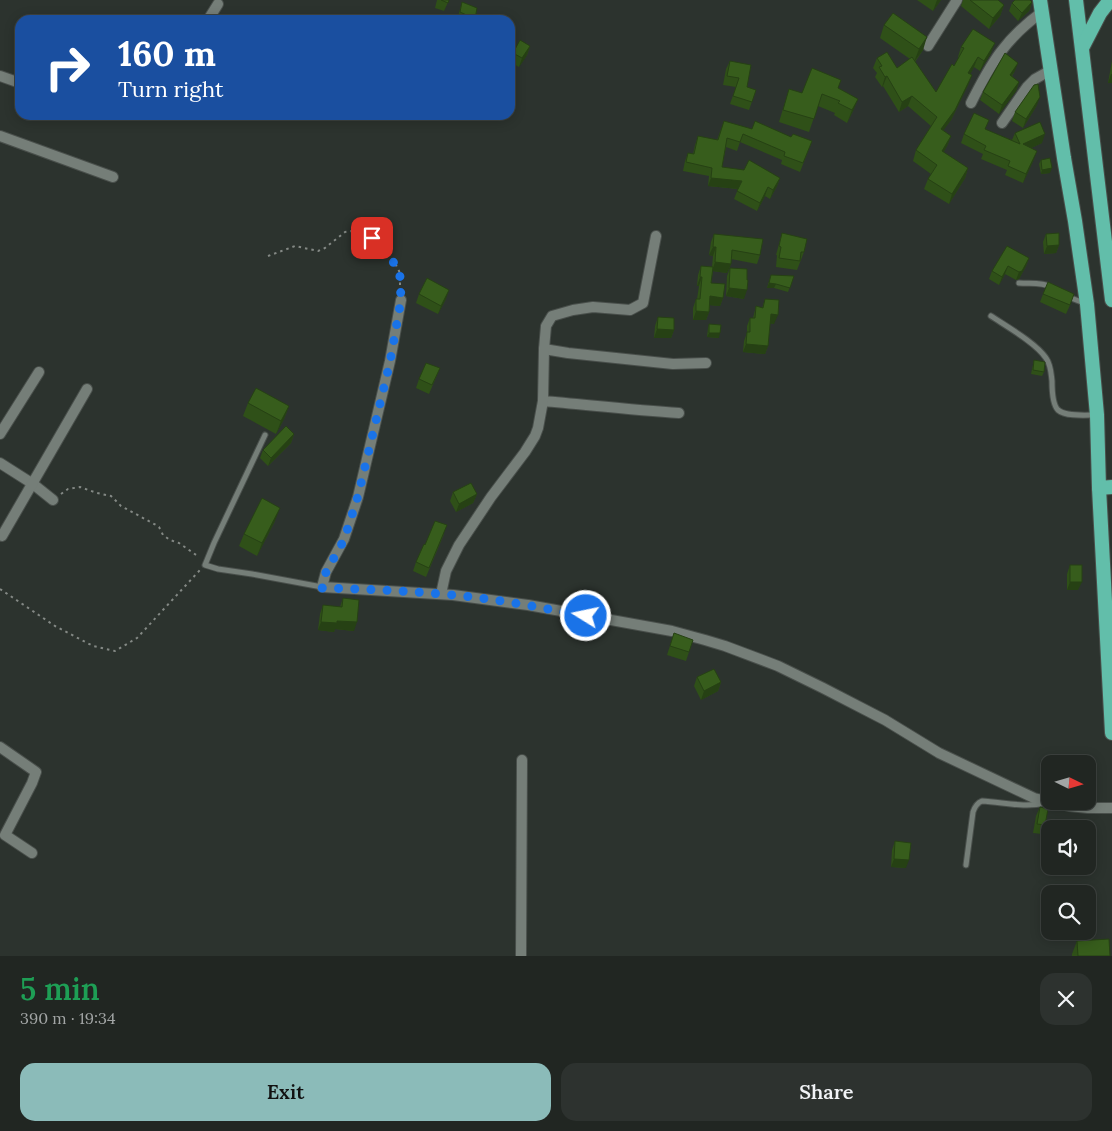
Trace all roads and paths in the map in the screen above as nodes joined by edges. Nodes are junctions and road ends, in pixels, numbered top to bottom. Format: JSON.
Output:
{"nodes":[{"id":1,"x":957,"y":0,"type":"edge"},
{"id":2,"x":1076,"y":0,"type":"edge"},
{"id":3,"x":1110,"y":0,"type":"edge"},
{"id":4,"x":218,"y":4,"type":"dead end"},
{"id":5,"x":1041,"y":6,"type":"edge"},
{"id":6,"x":211,"y":15,"type":"edge"},
{"id":7,"x":928,"y":46,"type":"edge"},
{"id":8,"x":1082,"y":48,"type":"junction"},
{"id":9,"x":1050,"y":70,"type":"junction"},
{"id":10,"x":0,"y":76,"type":"edge"},
{"id":11,"x":15,"y":81,"type":"edge"},
{"id":12,"x":971,"y":103,"type":"dead end"},
{"id":13,"x":1002,"y":122,"type":"dead end"},
{"id":14,"x":0,"y":136,"type":"edge"},
{"id":15,"x":113,"y":177,"type":"dead end"},
{"id":16,"x":656,"y":236,"type":"dead end"},
{"id":17,"x":268,"y":256,"type":"dead end"},
{"id":18,"x":1019,"y":284,"type":"dead end"},
{"id":19,"x":1055,"y":291,"type":"edge"},
{"id":20,"x":1063,"y":296,"type":"edge"},
{"id":21,"x":401,"y":300,"type":"joint"},
{"id":22,"x":1112,"y":300,"type":"edge"},
{"id":23,"x":1087,"y":304,"type":"junction"},
{"id":24,"x":991,"y":316,"type":"dead end"},
{"id":25,"x":544,"y":349,"type":"junction"},
{"id":26,"x":706,"y":363,"type":"dead end"},
{"id":27,"x":39,"y":372,"type":"dead end"},
{"id":28,"x":87,"y":389,"type":"dead end"},
{"id":29,"x":543,"y":400,"type":"junction"},
{"id":30,"x":679,"y":413,"type":"dead end"},
{"id":31,"x":1097,"y":415,"type":"junction"},
{"id":32,"x":0,"y":434,"type":"edge"},
{"id":33,"x":266,"y":435,"type":"dead end"},
{"id":34,"x":0,"y":463,"type":"edge"},
{"id":35,"x":33,"y":484,"type":"junction"},
{"id":36,"x":1105,"y":488,"type":"edge"},
{"id":37,"x":53,"y":500,"type":"joint"},
{"id":38,"x":2,"y":536,"type":"dead end"},
{"id":39,"x":205,"y":564,"type":"junction"},
{"id":40,"x":322,"y":588,"type":"junction"},
{"id":41,"x":0,"y":589,"type":"edge"},
{"id":42,"x":441,"y":594,"type":"junction"},
{"id":43,"x":1112,"y":733,"type":"edge"},
{"id":44,"x":0,"y":746,"type":"edge"},
{"id":45,"x":522,"y":760,"type":"dead end"},
{"id":46,"x":1041,"y":800,"type":"edge"},
{"id":47,"x":1041,"y":804,"type":"edge"},
{"id":48,"x":1096,"y":808,"type":"edge"},
{"id":49,"x":1112,"y":808,"type":"edge"},
{"id":50,"x":32,"y":853,"type":"dead end"},
{"id":51,"x":966,"y":865,"type":"dead end"},
{"id":52,"x":521,"y":956,"type":"edge"}],
"edges":[{"from":1,"to":7,"type":"street"},
{"from":2,"to":8,"type":"highway"},
{"from":3,"to":8,"type":"highway"},
{"from":4,"to":6,"type":"street"},
{"from":5,"to":9,"type":"highway"},
{"from":5,"to":12,"type":"street"},
{"from":8,"to":22,"type":"highway"},
{"from":9,"to":13,"type":"street"},
{"from":9,"to":23,"type":"highway"},
{"from":10,"to":11,"type":"street"},
{"from":14,"to":15,"type":"street"},
{"from":16,"to":25,"type":"street"},
{"from":17,"to":21,"type":"path"},
{"from":18,"to":19,"type":"lane"},
{"from":20,"to":23,"type":"lane"},
{"from":21,"to":40,"type":"street"},
{"from":23,"to":31,"type":"highway"},
{"from":24,"to":31,"type":"lane"},
{"from":25,"to":26,"type":"street"},
{"from":25,"to":29,"type":"street"},
{"from":27,"to":32,"type":"street"},
{"from":28,"to":35,"type":"street"},
{"from":29,"to":30,"type":"street"},
{"from":29,"to":42,"type":"street"},
{"from":31,"to":36,"type":"highway"},
{"from":33,"to":39,"type":"lane"},
{"from":34,"to":35,"type":"street"},
{"from":35,"to":37,"type":"street"},
{"from":35,"to":38,"type":"street"},
{"from":36,"to":43,"type":"highway"},
{"from":37,"to":39,"type":"path"},
{"from":39,"to":40,"type":"lane"},
{"from":39,"to":41,"type":"path"},
{"from":40,"to":42,"type":"street"},
{"from":42,"to":46,"type":"street"},
{"from":44,"to":50,"type":"street"},
{"from":45,"to":52,"type":"street"},
{"from":47,"to":51,"type":"lane"},
{"from":48,"to":49,"type":"street"}]}
